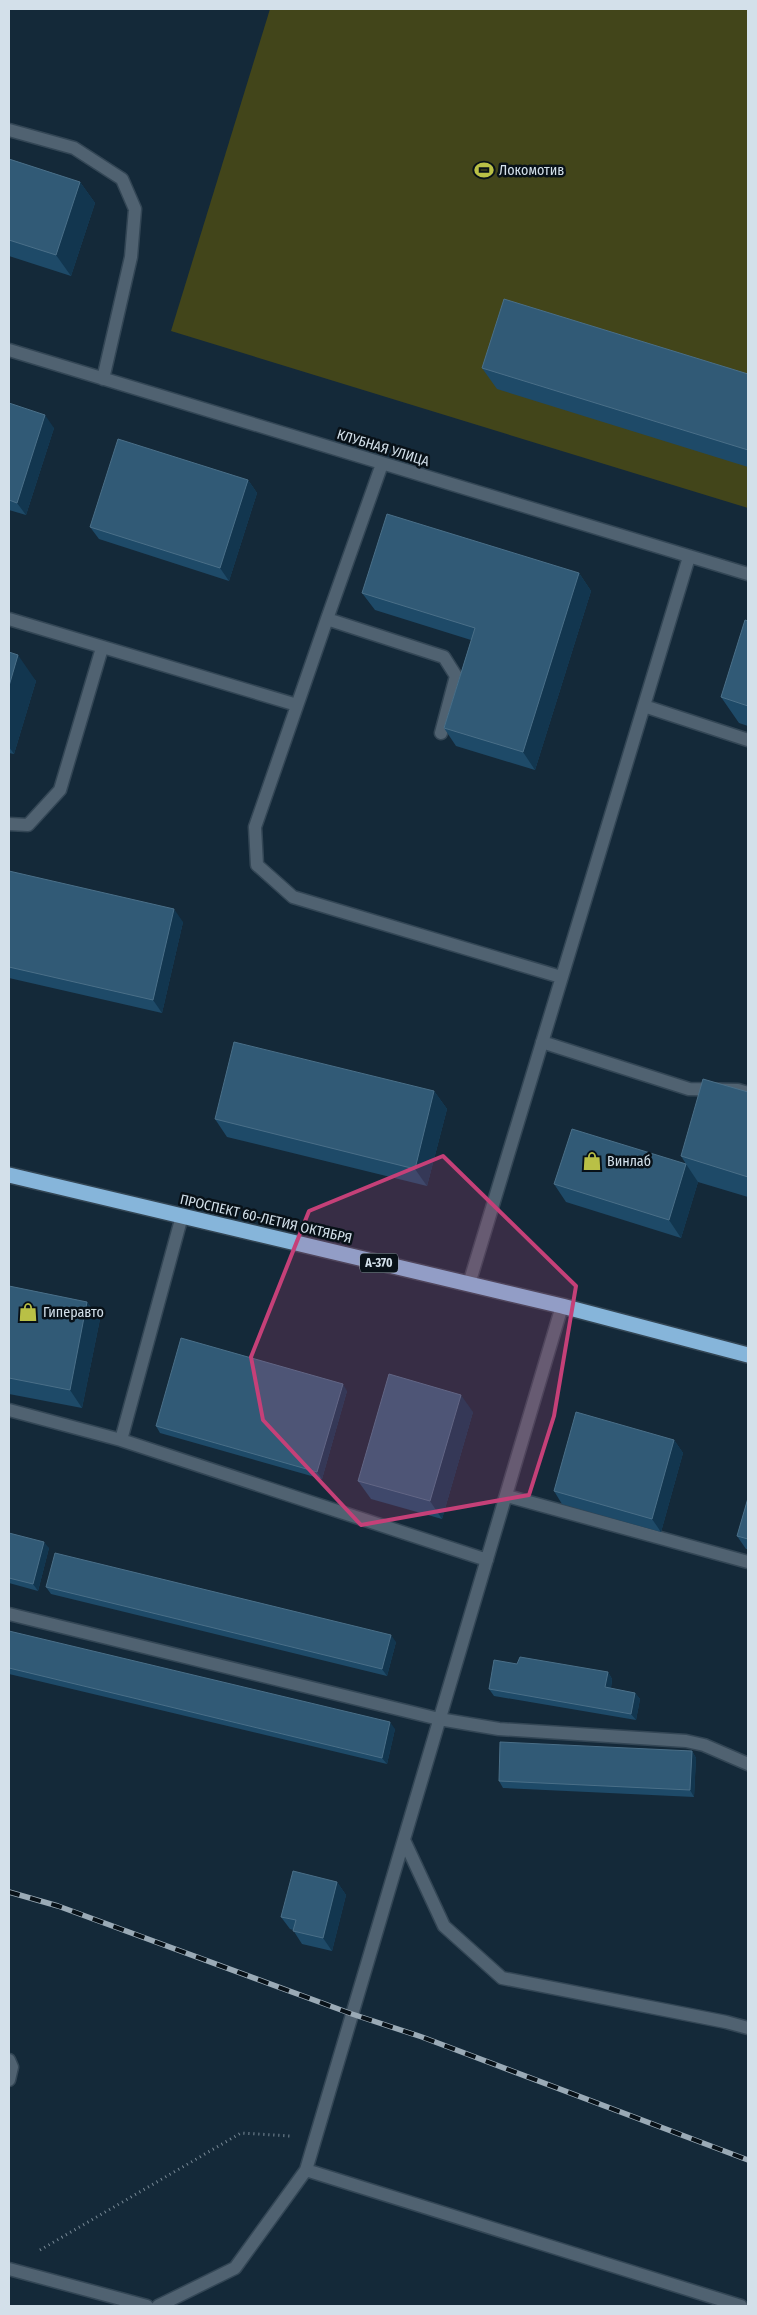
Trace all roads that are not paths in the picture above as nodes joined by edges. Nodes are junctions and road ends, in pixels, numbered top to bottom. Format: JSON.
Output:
{"nodes":[{"id":1,"x":9,"y":130,"type":"edge"},
{"id":2,"x":9,"y":350,"type":"edge"},
{"id":3,"x":103,"y":379,"type":"junction"},
{"id":4,"x":382,"y":464,"type":"junction"},
{"id":5,"x":689,"y":557,"type":"junction"},
{"id":6,"x":748,"y":574,"type":"edge"},
{"id":7,"x":9,"y":619,"type":"edge"},
{"id":8,"x":328,"y":619,"type":"junction"},
{"id":9,"x":102,"y":648,"type":"junction"},
{"id":10,"x":298,"y":705,"type":"junction"},
{"id":11,"x":644,"y":706,"type":"junction"},
{"id":12,"x":441,"y":733,"type":"dead end"},
{"id":13,"x":748,"y":740,"type":"edge"},
{"id":14,"x":9,"y":824,"type":"edge"},
{"id":15,"x":562,"y":977,"type":"junction"},
{"id":16,"x":542,"y":1042,"type":"junction"},
{"id":17,"x":748,"y":1093,"type":"edge"},
{"id":18,"x":9,"y":1175,"type":"edge"},
{"id":19,"x":182,"y":1216,"type":"junction"},
{"id":20,"x":469,"y":1284,"type":"junction"},
{"id":21,"x":562,"y":1306,"type":"junction"},
{"id":22,"x":748,"y":1355,"type":"edge"},
{"id":23,"x":9,"y":1410,"type":"edge"},
{"id":24,"x":121,"y":1440,"type":"junction"},
{"id":25,"x":507,"y":1496,"type":"junction"},
{"id":26,"x":487,"y":1560,"type":"junction"},
{"id":27,"x":748,"y":1562,"type":"edge"},
{"id":28,"x":9,"y":1614,"type":"edge"},
{"id":29,"x":440,"y":1719,"type":"junction"},
{"id":30,"x":748,"y":1764,"type":"edge"},
{"id":31,"x":404,"y":1840,"type":"junction"},
{"id":32,"x":748,"y":2028,"type":"edge"},
{"id":33,"x":9,"y":2060,"type":"edge"},
{"id":34,"x":9,"y":2080,"type":"edge"},
{"id":35,"x":306,"y":2170,"type":"junction"},
{"id":36,"x":9,"y":2269,"type":"edge"},
{"id":37,"x":147,"y":2306,"type":"edge"},
{"id":38,"x":158,"y":2306,"type":"edge"},
{"id":39,"x":742,"y":2306,"type":"edge"}],
"edges":[{"from":1,"to":3,"type":"street"},
{"from":2,"to":3,"type":"street","name":"КЛУБНАЯ УЛИЦА"},
{"from":3,"to":4,"type":"street","name":"КЛУБНАЯ УЛИЦА"},
{"from":4,"to":5,"type":"street","name":"КЛУБНАЯ УЛИЦА"},
{"from":4,"to":8,"type":"street"},
{"from":5,"to":6,"type":"street","name":"КЛУБНАЯ УЛИЦА"},
{"from":5,"to":11,"type":"street"},
{"from":7,"to":9,"type":"street"},
{"from":8,"to":10,"type":"street"},
{"from":8,"to":12,"type":"street"},
{"from":9,"to":10,"type":"street"},
{"from":9,"to":14,"type":"street"},
{"from":10,"to":15,"type":"street"},
{"from":11,"to":13,"type":"street"},
{"from":11,"to":15,"type":"street"},
{"from":15,"to":16,"type":"street"},
{"from":16,"to":17,"type":"street"},
{"from":16,"to":20,"type":"street"},
{"from":18,"to":19,"type":"highway","name":"ПРОСПЕКТ 60-ЛЕТИЯ ОКТЯБРЯ","number":"А-370"},
{"from":19,"to":20,"type":"highway","name":"ПРОСПЕКТ 60-ЛЕТИЯ ОКТЯБРЯ","number":"А-370"},
{"from":19,"to":24,"type":"street"},
{"from":20,"to":21,"type":"highway","name":"ПРОСПЕКТ 60-ЛЕТИЯ ОКТЯБРЯ","number":"А-370"},
{"from":21,"to":22,"type":"highway","name":"ПРОСПЕКТ 60-ЛЕТИЯ ОКТЯБРЯ","number":"А-370"},
{"from":21,"to":25,"type":"street"},
{"from":23,"to":24,"type":"street"},
{"from":24,"to":26,"type":"street"},
{"from":25,"to":26,"type":"street"},
{"from":25,"to":27,"type":"street"},
{"from":26,"to":29,"type":"street"},
{"from":28,"to":29,"type":"street"},
{"from":29,"to":30,"type":"street"},
{"from":29,"to":31,"type":"street"},
{"from":31,"to":32,"type":"street"},
{"from":31,"to":35,"type":"street"},
{"from":33,"to":34,"type":"street"},
{"from":35,"to":38,"type":"street"},
{"from":35,"to":39,"type":"street"},
{"from":36,"to":37,"type":"street"}]}
